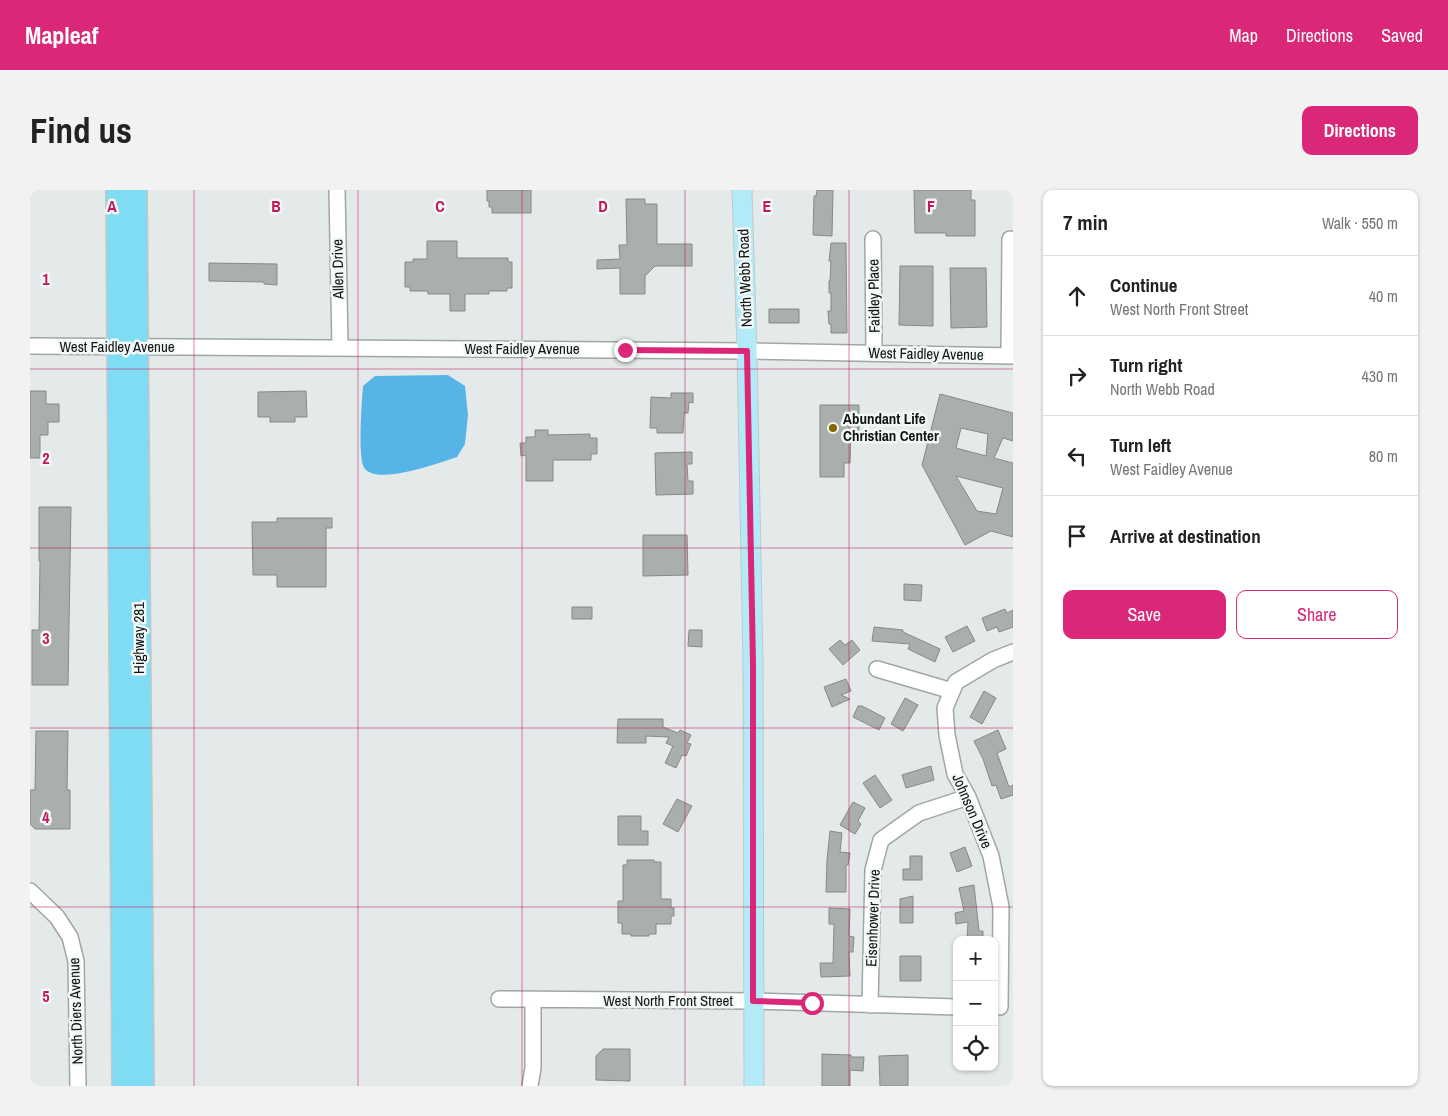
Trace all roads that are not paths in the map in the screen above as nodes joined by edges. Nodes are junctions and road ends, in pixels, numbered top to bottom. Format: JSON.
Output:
{"nodes":[{"id":1,"x":116,"y":190,"type":"edge"},
{"id":2,"x":136,"y":190,"type":"edge"},
{"id":3,"x":337,"y":190,"type":"edge"},
{"id":4,"x":742,"y":190,"type":"edge"},
{"id":5,"x":873,"y":239,"type":"dead end"},
{"id":6,"x":1010,"y":239,"type":"dead end"},
{"id":7,"x":30,"y":346,"type":"edge"},
{"id":8,"x":127,"y":346,"type":"junction"},
{"id":9,"x":340,"y":348,"type":"junction"},
{"id":10,"x":747,"y":351,"type":"junction"},
{"id":11,"x":874,"y":353,"type":"junction"},
{"id":12,"x":1011,"y":356,"type":"edge"},
{"id":13,"x":1013,"y":652,"type":"edge"},
{"id":14,"x":877,"y":669,"type":"dead end"},
{"id":15,"x":952,"y":692,"type":"junction"},
{"id":16,"x":968,"y":797,"type":"junction"},
{"id":17,"x":30,"y":891,"type":"edge"},
{"id":18,"x":500,"y":999,"type":"dead end"},
{"id":19,"x":533,"y":1000,"type":"junction"},
{"id":20,"x":753,"y":1001,"type":"junction"},
{"id":21,"x":870,"y":1005,"type":"junction"},
{"id":22,"x":953,"y":1007,"type":"edge"},
{"id":23,"x":1002,"y":1007,"type":"edge"},
{"id":24,"x":78,"y":1086,"type":"edge"},
{"id":25,"x":123,"y":1086,"type":"edge"},
{"id":26,"x":143,"y":1086,"type":"edge"},
{"id":27,"x":530,"y":1086,"type":"edge"},
{"id":28,"x":754,"y":1086,"type":"edge"}],
"edges":[{"from":1,"to":8,"type":"highway","name":"Highway 281"},
{"from":2,"to":8,"type":"highway","name":"Highway 281"},
{"from":3,"to":9,"type":"street","name":"Allen Drive"},
{"from":4,"to":10,"type":"main road","name":"North Webb Road"},
{"from":5,"to":11,"type":"street","name":"Faidley Place"},
{"from":6,"to":12,"type":"street"},
{"from":7,"to":8,"type":"street","name":"West Faidley Avenue"},
{"from":8,"to":9,"type":"street","name":"West Faidley Avenue"},
{"from":8,"to":25,"type":"highway","name":"Highway 281"},
{"from":8,"to":26,"type":"highway","name":"Highway 281"},
{"from":9,"to":10,"type":"street","name":"West Faidley Avenue"},
{"from":10,"to":11,"type":"street","name":"West Faidley Avenue"},
{"from":10,"to":20,"type":"main road","name":"North Webb Road"},
{"from":11,"to":12,"type":"street","name":"West Faidley Avenue"},
{"from":13,"to":15,"type":"street","name":"Johnson Drive"},
{"from":14,"to":15,"type":"street"},
{"from":15,"to":16,"type":"street","name":"Johnson Drive"},
{"from":16,"to":21,"type":"street","name":"Eisenhower Drive"},
{"from":16,"to":23,"type":"street","name":"Johnson Drive"},
{"from":17,"to":24,"type":"street","name":"North Diers Avenue"},
{"from":18,"to":19,"type":"street","name":"West North Front Street"},
{"from":19,"to":20,"type":"street","name":"West North Front Street"},
{"from":19,"to":27,"type":"street"},
{"from":20,"to":21,"type":"street","name":"West North Front Street"},
{"from":20,"to":28,"type":"main road","name":"North Webb Road"},
{"from":21,"to":22,"type":"street","name":"West North Front Street"}]}
